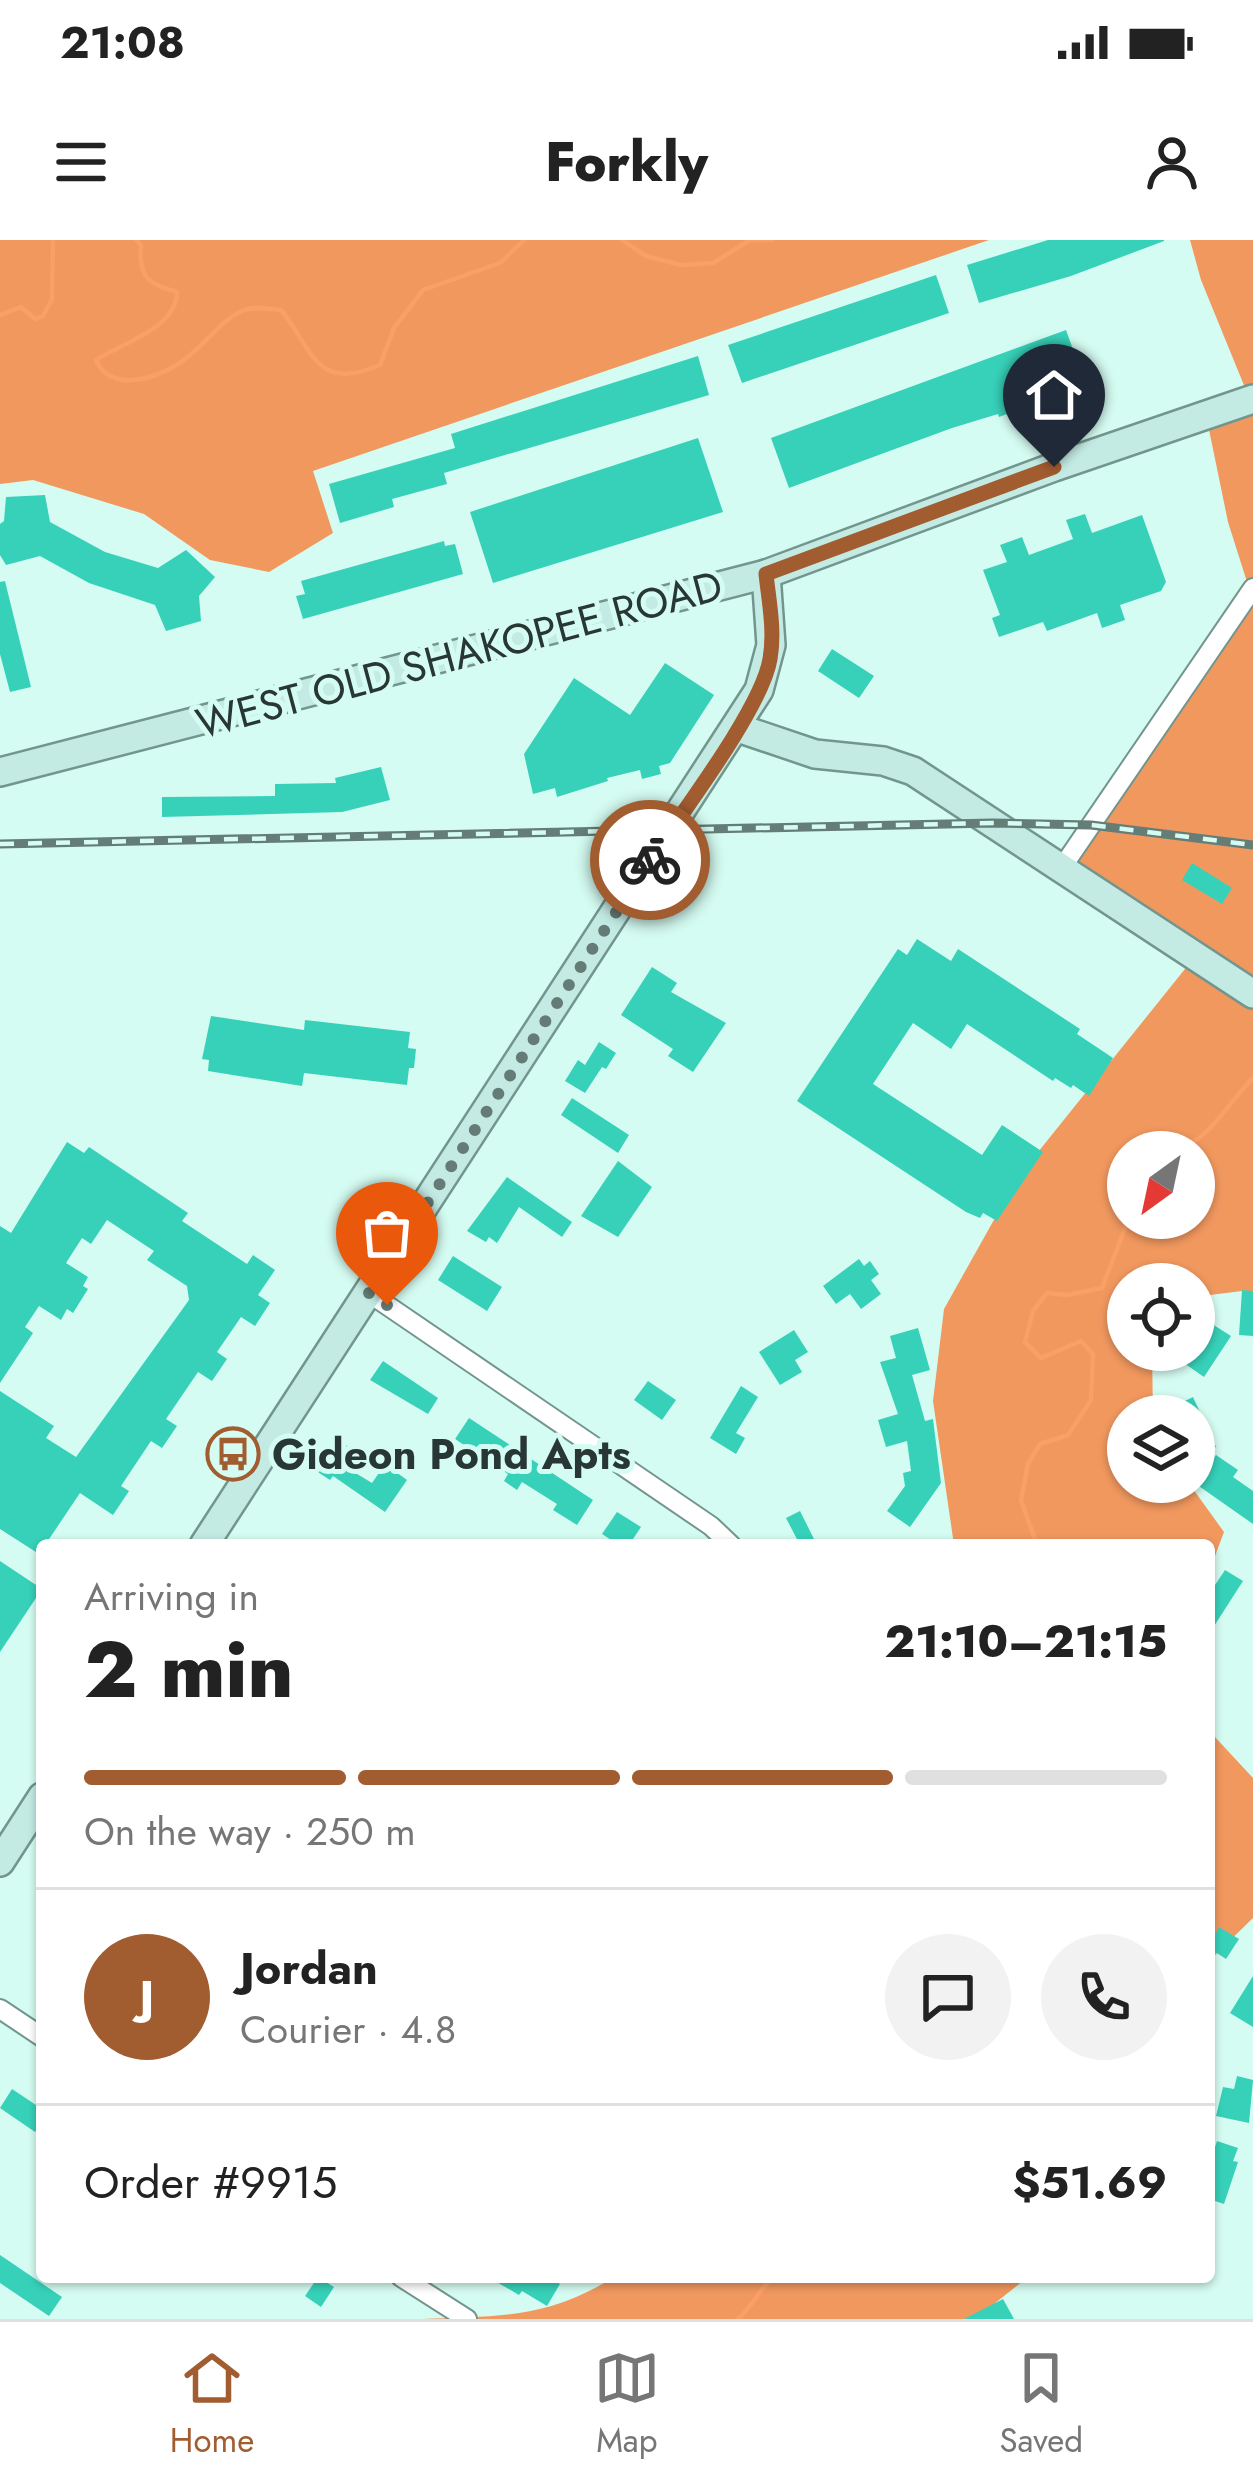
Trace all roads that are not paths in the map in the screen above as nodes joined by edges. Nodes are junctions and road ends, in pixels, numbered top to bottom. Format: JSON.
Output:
{"nodes":[{"id":1,"x":1253,"y":399,"type":"edge"},
{"id":2,"x":766,"y":574,"type":"junction"},
{"id":3,"x":1253,"y":588,"type":"edge"},
{"id":4,"x":738,"y":728,"type":"junction"},
{"id":5,"x":0,"y":772,"type":"edge"},
{"id":6,"x":1061,"y":869,"type":"junction"},
{"id":7,"x":1253,"y":994,"type":"edge"},
{"id":8,"x":369,"y":1293,"type":"junction"},
{"id":9,"x":208,"y":1539,"type":"edge"},
{"id":10,"x":725,"y":1539,"type":"edge"},
{"id":11,"x":36,"y":1806,"type":"edge"},
{"id":12,"x":0,"y":1862,"type":"edge"},
{"id":13,"x":0,"y":2009,"type":"edge"},
{"id":14,"x":36,"y":2033,"type":"edge"},
{"id":15,"x":410,"y":2283,"type":"edge"},
{"id":16,"x":467,"y":2319,"type":"edge"}],
"edges":[{"from":1,"to":2,"type":"main road","name":"WEST OLD SHAKOPEE ROAD"},
{"from":2,"to":4,"type":"main road"},
{"from":2,"to":5,"type":"main road","name":"WEST OLD SHAKOPEE ROAD"},
{"from":3,"to":6,"type":"street"},
{"from":4,"to":6,"type":"main road"},
{"from":4,"to":8,"type":"main road"},
{"from":6,"to":7,"type":"main road"},
{"from":8,"to":9,"type":"main road"},
{"from":8,"to":10,"type":"street"},
{"from":11,"to":12,"type":"main road"},
{"from":13,"to":14,"type":"street"},
{"from":15,"to":16,"type":"street"}]}
